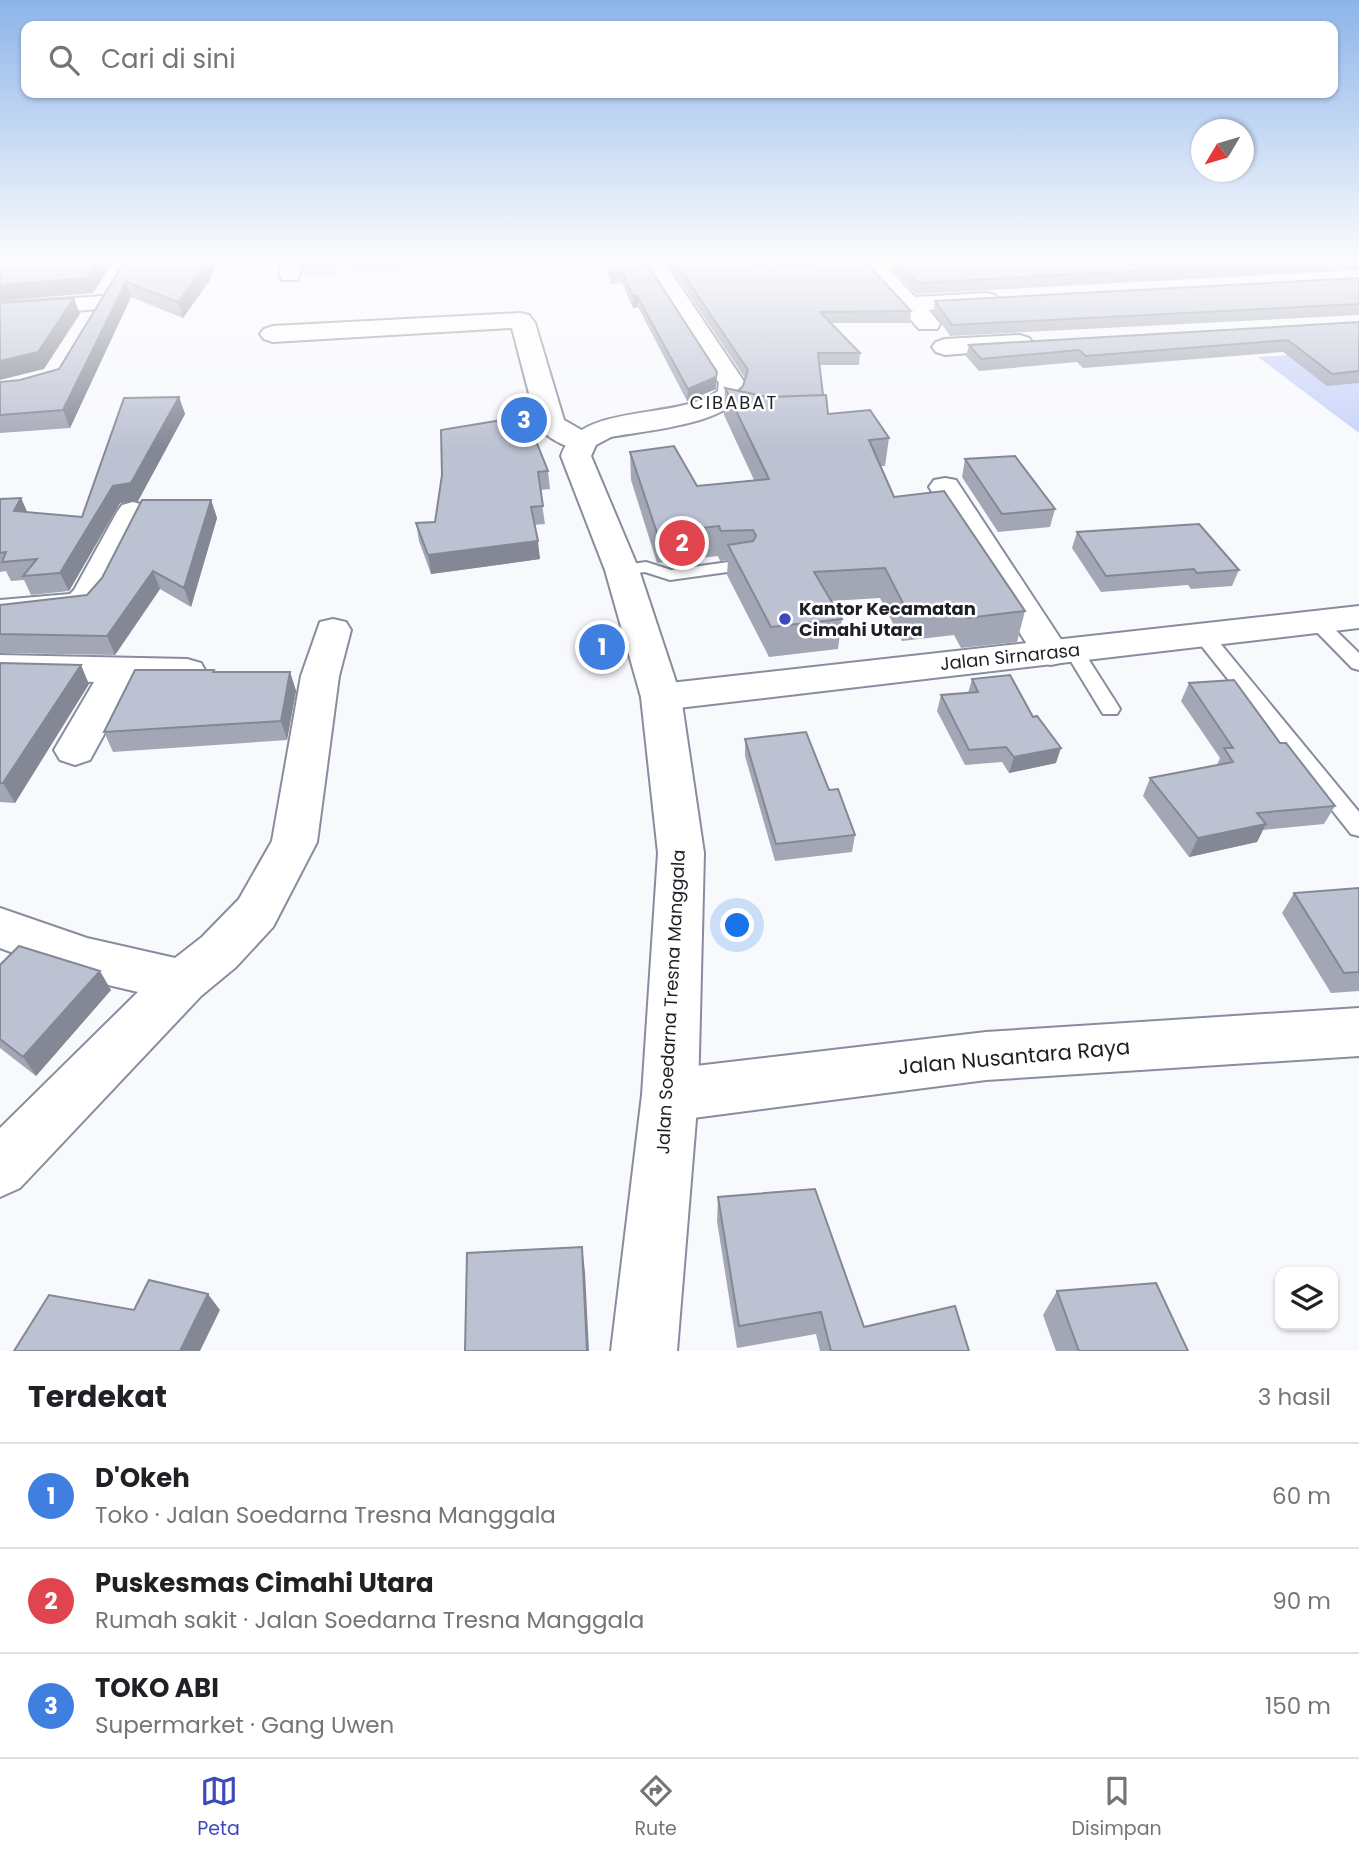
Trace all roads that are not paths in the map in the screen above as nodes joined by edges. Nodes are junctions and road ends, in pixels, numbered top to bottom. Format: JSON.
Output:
{"nodes":[{"id":1,"x":484,"y":322,"type":"edge"},
{"id":2,"x":522,"y":322,"type":"edge"},
{"id":3,"x":692,"y":322,"type":"edge"},
{"id":4,"x":926,"y":322,"type":"edge"},
{"id":5,"x":273,"y":334,"type":"dead end"},
{"id":6,"x":1042,"y":341,"type":"edge"},
{"id":7,"x":945,"y":347,"type":"junction"},
{"id":8,"x":963,"y":369,"type":"dead end"},
{"id":9,"x":582,"y":442,"type":"junction"},
{"id":10,"x":945,"y":487,"type":"dead end"},
{"id":11,"x":133,"y":512,"type":"edge"},
{"id":12,"x":743,"y":565,"type":"edge"},
{"id":13,"x":622,"y":570,"type":"junction"},
{"id":14,"x":0,"y":611,"type":"edge"},
{"id":15,"x":1359,"y":617,"type":"edge"},
{"id":16,"x":1315,"y":620,"type":"junction"},
{"id":17,"x":333,"y":630,"type":"dead end"},
{"id":18,"x":1203,"y":635,"type":"junction"},
{"id":19,"x":1062,"y":652,"type":"junction"},
{"id":20,"x":1359,"y":664,"type":"edge"},
{"id":21,"x":0,"y":667,"type":"edge"},
{"id":22,"x":120,"y":670,"type":"junction"},
{"id":23,"x":227,"y":673,"type":"edge"},
{"id":24,"x":661,"y":697,"type":"junction"},
{"id":25,"x":1110,"y":709,"type":"dead end"},
{"id":26,"x":75,"y":750,"type":"dead end"},
{"id":27,"x":1359,"y":828,"type":"edge"},
{"id":28,"x":0,"y":929,"type":"edge"},
{"id":29,"x":183,"y":981,"type":"junction"},
{"id":30,"x":1359,"y":1032,"type":"edge"},
{"id":31,"x":670,"y":1095,"type":"junction"},
{"id":32,"x":0,"y":1168,"type":"edge"},
{"id":33,"x":644,"y":1351,"type":"edge"}],
"edges":[{"from":1,"to":5,"type":"street"},
{"from":2,"to":9,"type":"street"},
{"from":3,"to":9,"type":"street"},
{"from":4,"to":7,"type":"street"},
{"from":6,"to":7,"type":"street"},
{"from":7,"to":8,"type":"street"},
{"from":9,"to":13,"type":"street","name":"Jalan Soedarna Tresna Manggala"},
{"from":10,"to":19,"type":"street"},
{"from":11,"to":14,"type":"street"},
{"from":12,"to":13,"type":"lane"},
{"from":13,"to":24,"type":"street","name":"Jalan Soedarna Tresna Manggala"},
{"from":15,"to":16,"type":"street","name":"Jalan Sirnarasa"},
{"from":16,"to":18,"type":"street","name":"Jalan Sirnarasa"},
{"from":16,"to":20,"type":"lane"},
{"from":17,"to":29,"type":"street"},
{"from":18,"to":19,"type":"street","name":"Jalan Sirnarasa"},
{"from":18,"to":27,"type":"lane"},
{"from":19,"to":24,"type":"street","name":"Jalan Sirnarasa"},
{"from":19,"to":25,"type":"lane"},
{"from":21,"to":22,"type":"street"},
{"from":22,"to":23,"type":"street"},
{"from":22,"to":26,"type":"street"},
{"from":24,"to":31,"type":"street","name":"Jalan Soedarna Tresna Manggala"},
{"from":28,"to":29,"type":"street"},
{"from":29,"to":32,"type":"street"},
{"from":30,"to":31,"type":"street","name":"Jalan Nusantara Raya"},
{"from":31,"to":33,"type":"street","name":"Jalan Soedarna Tresna Manggala"}]}
